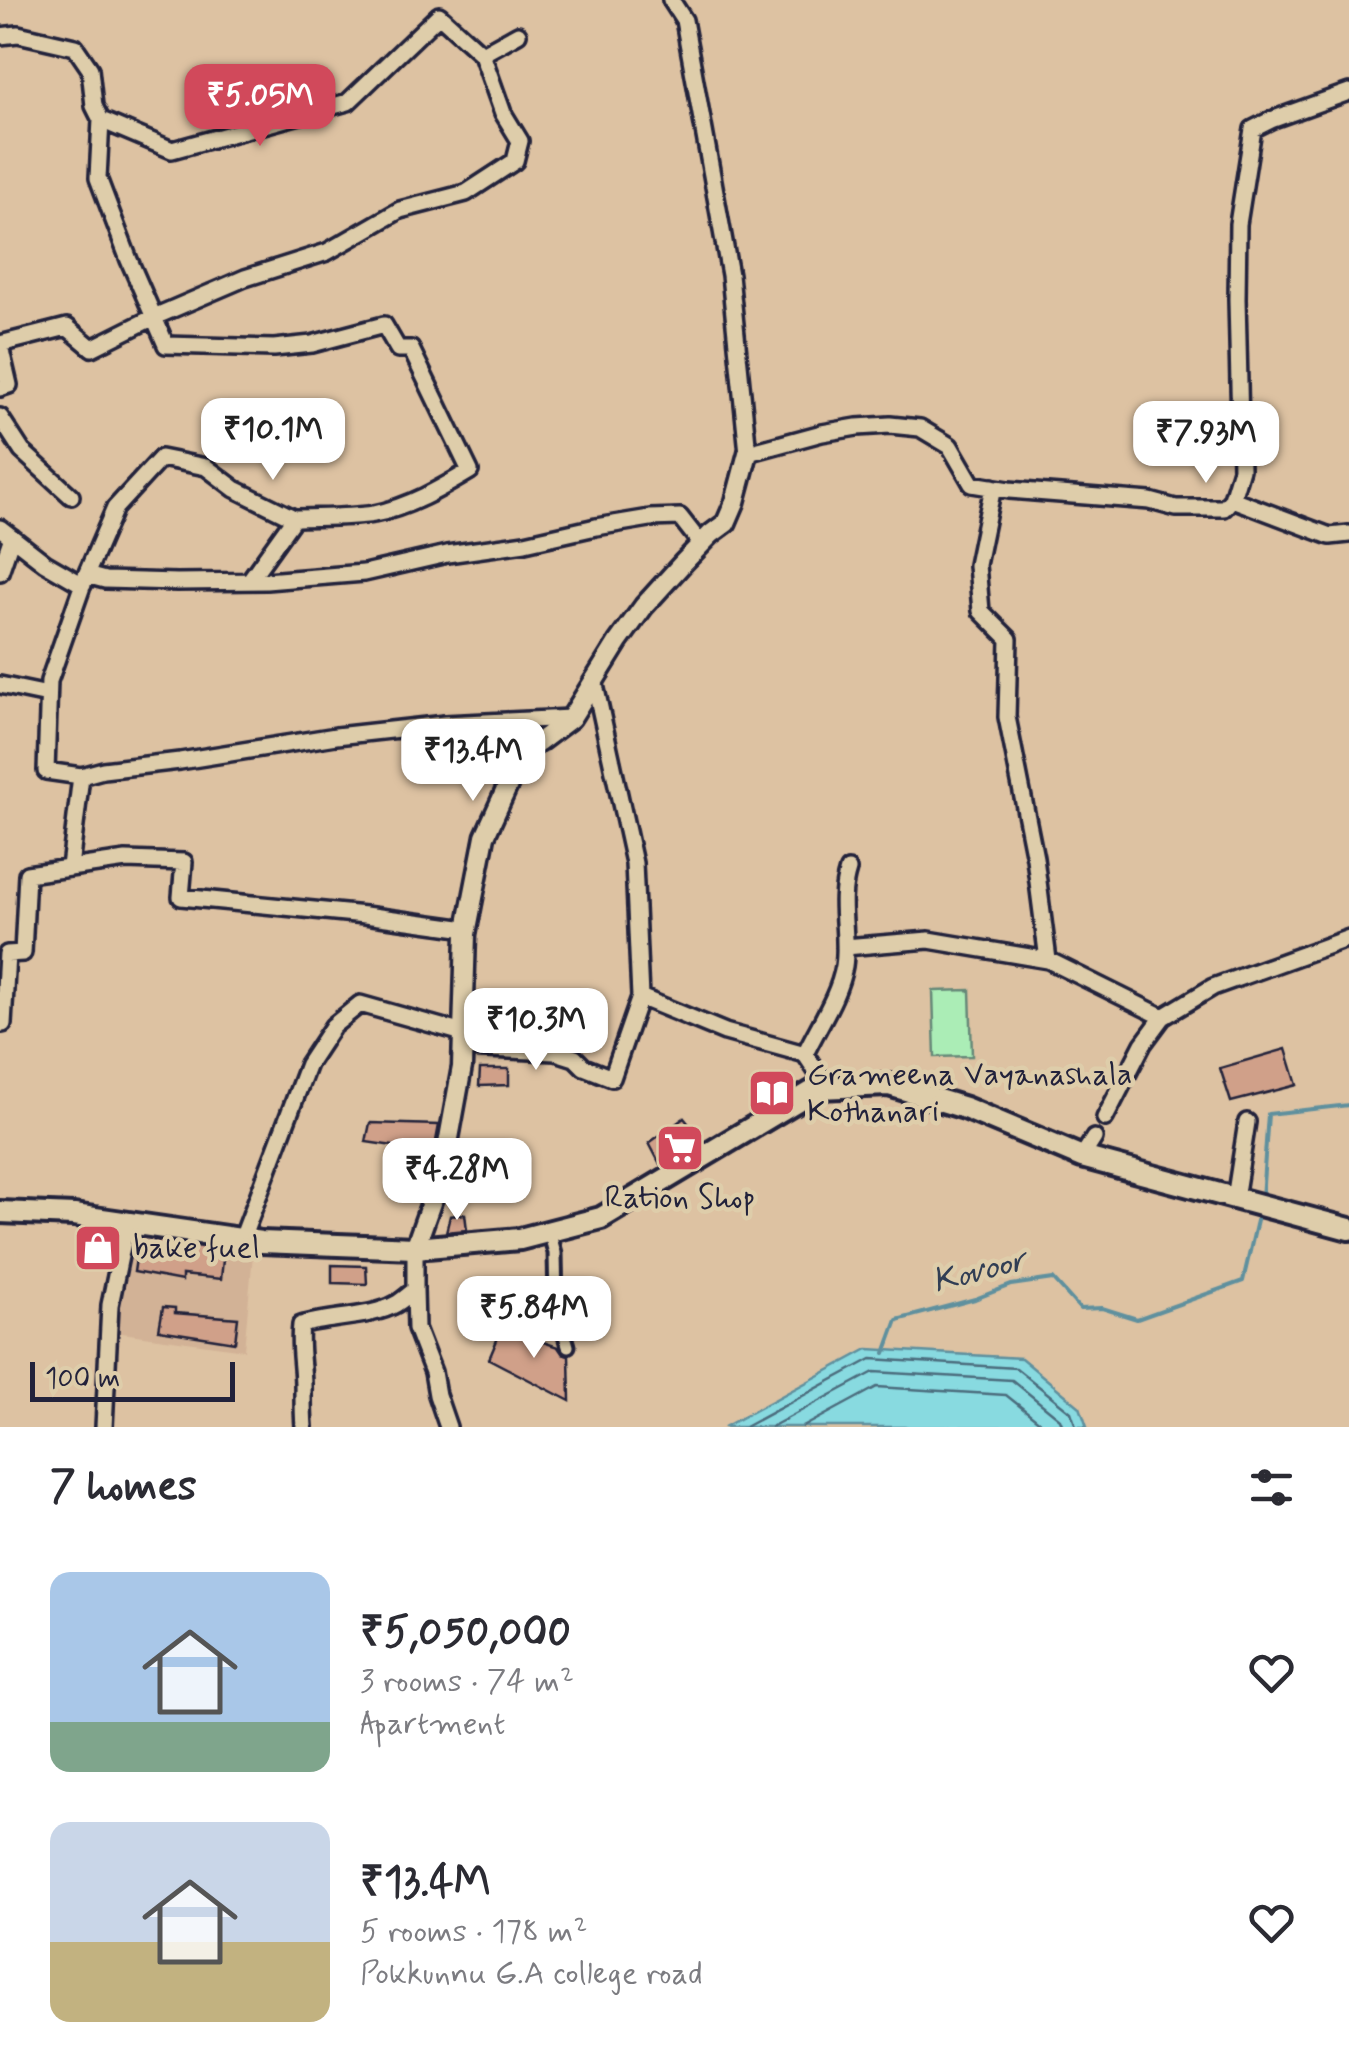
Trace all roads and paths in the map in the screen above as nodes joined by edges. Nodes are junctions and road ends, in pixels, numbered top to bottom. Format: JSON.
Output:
{"nodes":[{"id":1,"x":671,"y":0,"type":"edge"},
{"id":2,"x":437,"y":8,"type":"edge"},
{"id":3,"x":518,"y":34,"type":"dead end"},
{"id":4,"x":0,"y":36,"type":"edge"},
{"id":5,"x":482,"y":54,"type":"junction"},
{"id":6,"x":1349,"y":92,"type":"edge"},
{"id":7,"x":101,"y":120,"type":"junction"},
{"id":8,"x":154,"y":316,"type":"junction"},
{"id":9,"x":0,"y":345,"type":"edge"},
{"id":10,"x":0,"y":388,"type":"edge"},
{"id":11,"x":0,"y":418,"type":"edge"},
{"id":12,"x":748,"y":454,"type":"junction"},
{"id":13,"x":993,"y":488,"type":"junction"},
{"id":14,"x":71,"y":496,"type":"dead end"},
{"id":15,"x":1232,"y":500,"type":"junction"},
{"id":16,"x":294,"y":518,"type":"junction"},
{"id":17,"x":6,"y":532,"type":"edge"},
{"id":18,"x":1349,"y":534,"type":"edge"},
{"id":19,"x":701,"y":544,"type":"junction"},
{"id":20,"x":0,"y":572,"type":"edge"},
{"id":21,"x":84,"y":580,"type":"junction"},
{"id":22,"x":249,"y":582,"type":"junction"},
{"id":23,"x":594,"y":680,"type":"junction"},
{"id":24,"x":0,"y":685,"type":"edge"},
{"id":25,"x":48,"y":695,"type":"junction"},
{"id":26,"x":570,"y":718,"type":"junction"},
{"id":27,"x":81,"y":776,"type":"junction"},
{"id":28,"x":70,"y":866,"type":"junction"},
{"id":29,"x":848,"y":870,"type":"dead end"},
{"id":30,"x":467,"y":928,"type":"junction"},
{"id":31,"x":1349,"y":938,"type":"edge"},
{"id":32,"x":845,"y":947,"type":"junction"},
{"id":33,"x":1048,"y":960,"type":"junction"},
{"id":34,"x":640,"y":997,"type":"junction"},
{"id":35,"x":1162,"y":1017,"type":"junction"},
{"id":36,"x":0,"y":1024,"type":"edge"},
{"id":37,"x":462,"y":1041,"type":"junction"},
{"id":38,"x":805,"y":1054,"type":"junction"},
{"id":39,"x":827,"y":1088,"type":"junction"},
{"id":40,"x":1106,"y":1118,"type":"dead end"},
{"id":41,"x":1247,"y":1122,"type":"dead end"},
{"id":42,"x":1094,"y":1138,"type":"dead end"},
{"id":43,"x":1082,"y":1157,"type":"junction"},
{"id":44,"x":1238,"y":1200,"type":"junction"},
{"id":45,"x":0,"y":1212,"type":"edge"},
{"id":46,"x":127,"y":1222,"type":"junction"},
{"id":47,"x":1349,"y":1229,"type":"edge"},
{"id":48,"x":549,"y":1231,"type":"junction"},
{"id":49,"x":242,"y":1239,"type":"junction"},
{"id":50,"x":415,"y":1248,"type":"junction"},
{"id":51,"x":416,"y":1290,"type":"junction"},
{"id":52,"x":568,"y":1346,"type":"dead end"},
{"id":53,"x":104,"y":1427,"type":"edge"},
{"id":54,"x":304,"y":1427,"type":"edge"},
{"id":55,"x":448,"y":1427,"type":"edge"}],
"edges":[{"from":1,"to":12,"type":"street"},
{"from":2,"to":5,"type":"street"},
{"from":2,"to":7,"type":"street"},
{"from":3,"to":5,"type":"street"},
{"from":4,"to":7,"type":"street"},
{"from":5,"to":8,"type":"street"},
{"from":6,"to":15,"type":"street"},
{"from":7,"to":8,"type":"street"},
{"from":8,"to":9,"type":"street"},
{"from":8,"to":16,"type":"street"},
{"from":9,"to":10,"type":"street"},
{"from":11,"to":14,"type":"street"},
{"from":12,"to":13,"type":"street"},
{"from":12,"to":19,"type":"street"},
{"from":13,"to":15,"type":"street"},
{"from":13,"to":33,"type":"street"},
{"from":15,"to":18,"type":"street"},
{"from":16,"to":21,"type":"street"},
{"from":16,"to":22,"type":"street"},
{"from":17,"to":20,"type":"street"},
{"from":17,"to":21,"type":"street"},
{"from":19,"to":22,"type":"street"},
{"from":19,"to":23,"type":"street"},
{"from":21,"to":22,"type":"street"},
{"from":21,"to":25,"type":"street"},
{"from":23,"to":26,"type":"street"},
{"from":23,"to":34,"type":"street"},
{"from":24,"to":25,"type":"street"},
{"from":25,"to":27,"type":"street"},
{"from":26,"to":27,"type":"street"},
{"from":26,"to":30,"type":"street"},
{"from":27,"to":28,"type":"street"},
{"from":28,"to":30,"type":"street"},
{"from":28,"to":36,"type":"street"},
{"from":29,"to":32,"type":"street"},
{"from":30,"to":37,"type":"street"},
{"from":31,"to":35,"type":"street"},
{"from":32,"to":33,"type":"street"},
{"from":32,"to":38,"type":"street"},
{"from":33,"to":35,"type":"street"},
{"from":34,"to":37,"type":"street"},
{"from":34,"to":38,"type":"street"},
{"from":35,"to":40,"type":"street"},
{"from":37,"to":49,"type":"street"},
{"from":37,"to":50,"type":"street"},
{"from":38,"to":39,"type":"street"},
{"from":39,"to":43,"type":"main road"},
{"from":39,"to":48,"type":"main road"},
{"from":41,"to":44,"type":"street"},
{"from":42,"to":43,"type":"street"},
{"from":43,"to":44,"type":"main road"},
{"from":44,"to":47,"type":"main road"},
{"from":45,"to":46,"type":"main road"},
{"from":46,"to":49,"type":"main road"},
{"from":46,"to":53,"type":"street"},
{"from":48,"to":50,"type":"main road"},
{"from":48,"to":52,"type":"street"},
{"from":49,"to":50,"type":"main road"},
{"from":50,"to":51,"type":"street"},
{"from":51,"to":54,"type":"street"},
{"from":51,"to":55,"type":"street"}]}
